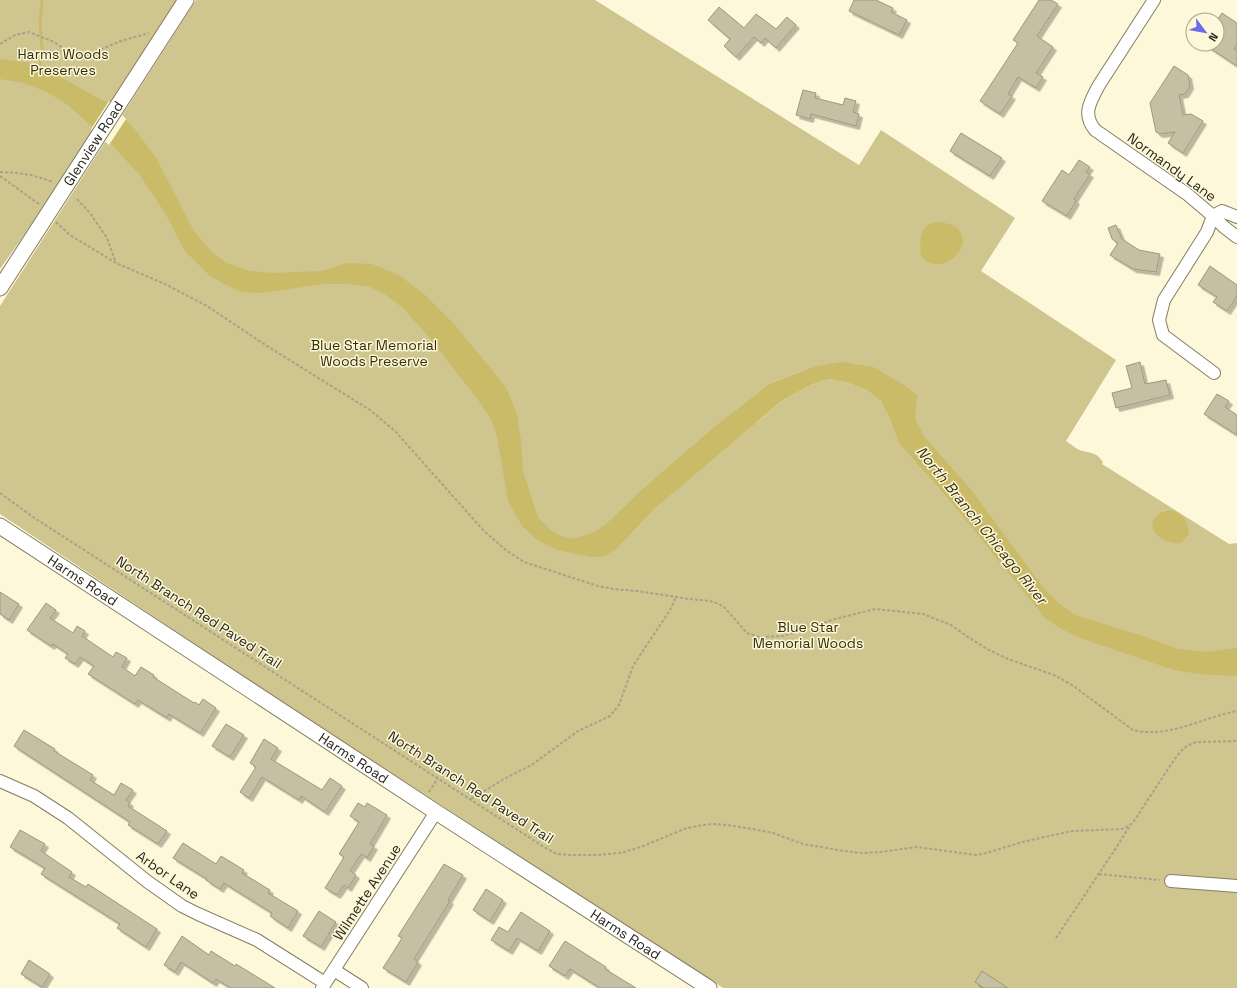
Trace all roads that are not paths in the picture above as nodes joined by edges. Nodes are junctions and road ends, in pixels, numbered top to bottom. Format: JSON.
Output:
{"nodes":[{"id":1,"x":186,"y":0,"type":"edge"},
{"id":2,"x":1154,"y":0,"type":"edge"},
{"id":3,"x":1213,"y":216,"type":"junction"},
{"id":4,"x":1237,"y":217,"type":"edge"},
{"id":5,"x":1237,"y":237,"type":"edge"},
{"id":6,"x":0,"y":288,"type":"edge"},
{"id":7,"x":1214,"y":373,"type":"dead end"},
{"id":8,"x":0,"y":526,"type":"edge"},
{"id":9,"x":0,"y":781,"type":"edge"},
{"id":10,"x":436,"y":812,"type":"junction"},
{"id":11,"x":1171,"y":881,"type":"road end"},
{"id":12,"x":1237,"y":886,"type":"edge"},
{"id":13,"x":334,"y":970,"type":"junction"},
{"id":14,"x":323,"y":986,"type":"edge"},
{"id":15,"x":362,"y":988,"type":"edge"},
{"id":16,"x":709,"y":988,"type":"edge"}],
"edges":[{"from":1,"to":6,"type":"main road","name":"Glenview Road"},
{"from":2,"to":3,"type":"street","name":"Normandy Lane"},
{"from":3,"to":4,"type":"street"},
{"from":3,"to":5,"type":"street"},
{"from":3,"to":7,"type":"street","name":"Normandy Lane"},
{"from":8,"to":10,"type":"main road","name":"Harms Road"},
{"from":9,"to":14,"type":"street","name":"Arbor Lane"},
{"from":10,"to":13,"type":"street","name":"Wilmette Avenue"},
{"from":10,"to":16,"type":"main road","name":"Harms Road"},
{"from":11,"to":12,"type":"street"},
{"from":13,"to":14,"type":"street","name":"Wilmette Avenue"},
{"from":13,"to":15,"type":"street"}]}
